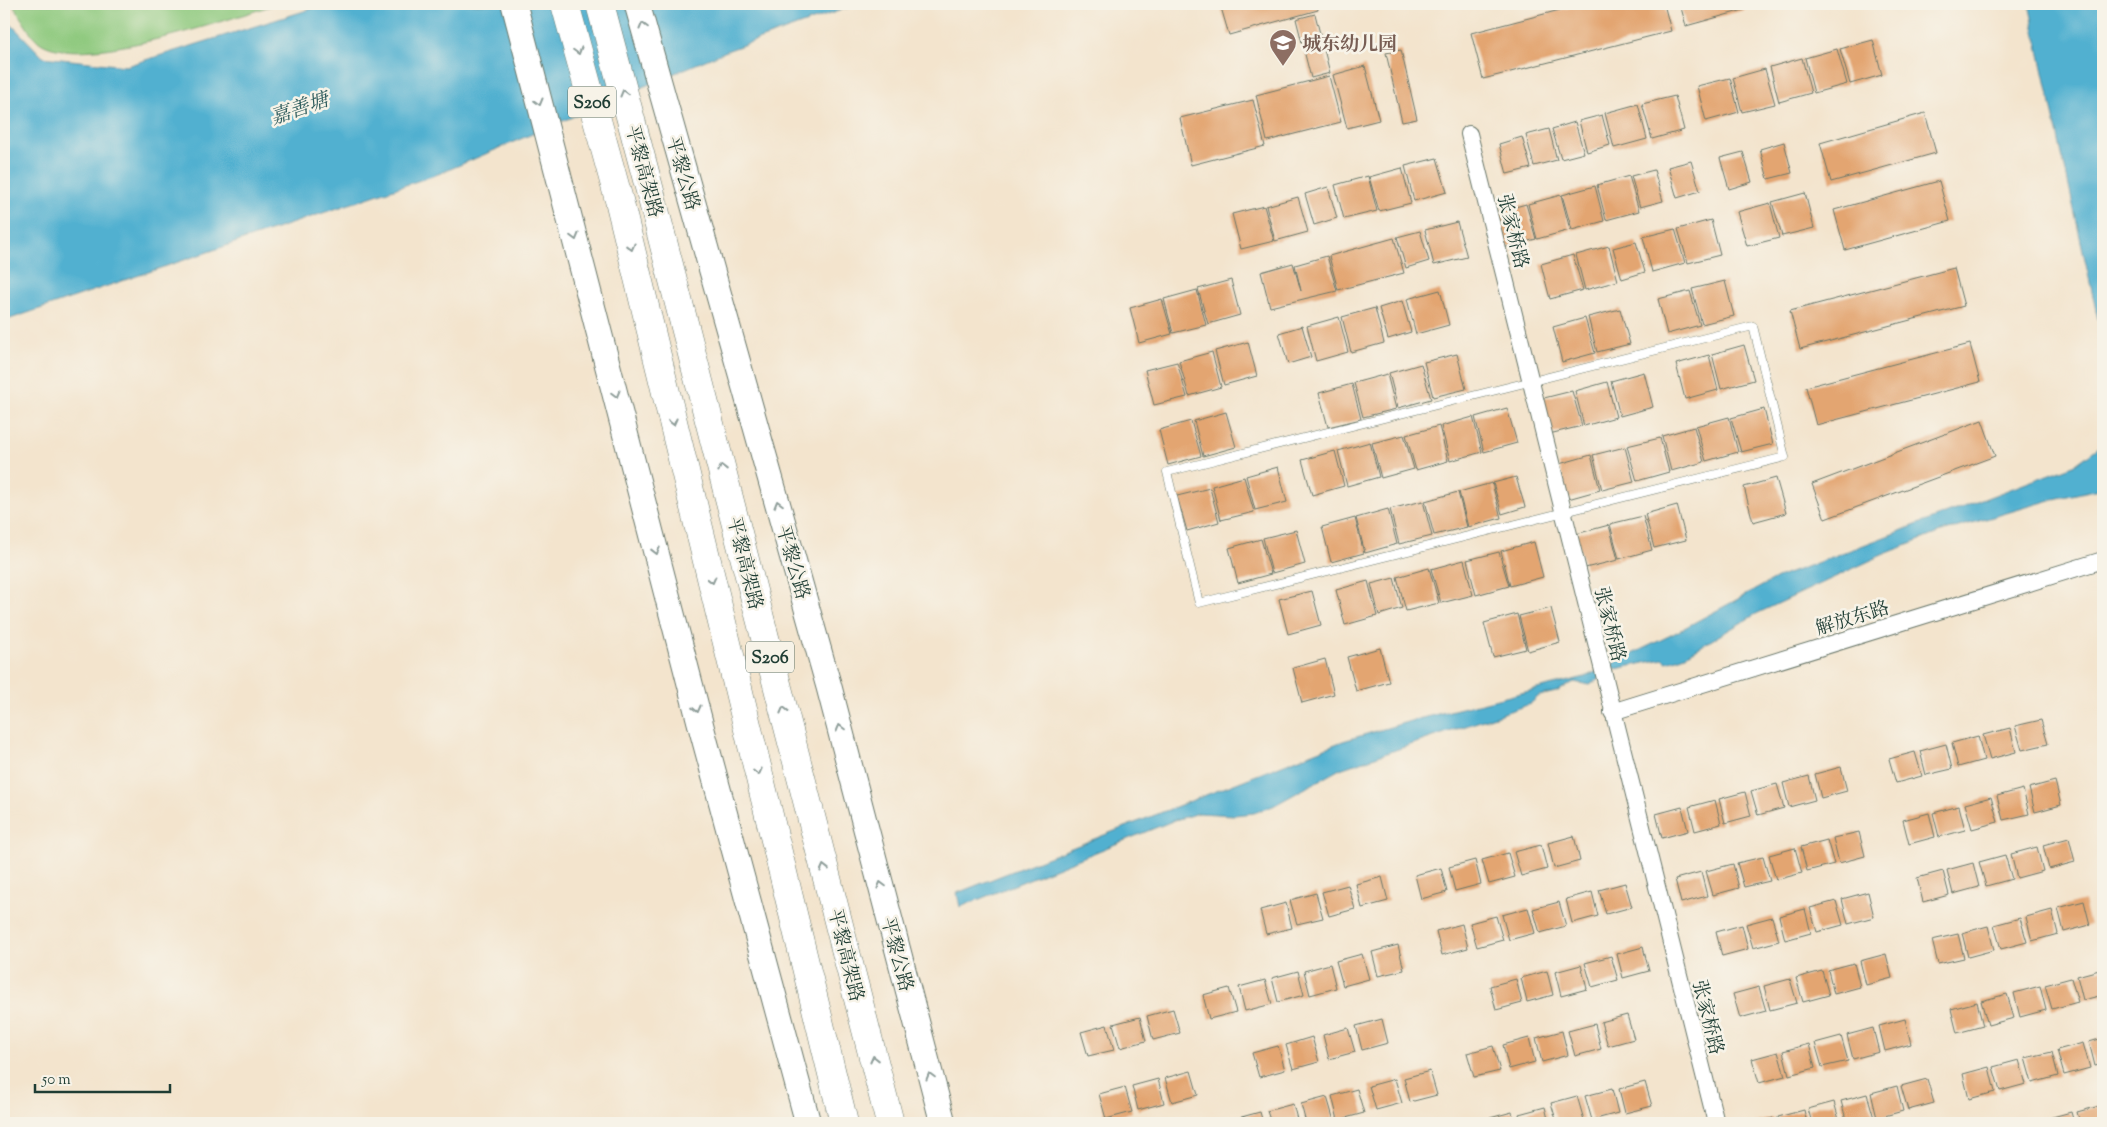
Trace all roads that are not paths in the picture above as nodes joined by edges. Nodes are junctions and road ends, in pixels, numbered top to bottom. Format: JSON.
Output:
{"nodes":[{"id":1,"x":514,"y":4,"type":"edge"},
{"id":2,"x":565,"y":4,"type":"edge"},
{"id":3,"x":600,"y":4,"type":"edge"},
{"id":4,"x":637,"y":4,"type":"edge"},
{"id":5,"x":1469,"y":134,"type":"dead end"},
{"id":6,"x":1531,"y":381,"type":"junction"},
{"id":7,"x":1563,"y":512,"type":"junction"},
{"id":8,"x":2103,"y":560,"type":"edge"},
{"id":9,"x":1612,"y":712,"type":"junction"},
{"id":10,"x":808,"y":1123,"type":"edge"},
{"id":11,"x":844,"y":1123,"type":"edge"},
{"id":12,"x":890,"y":1123,"type":"edge"},
{"id":13,"x":942,"y":1123,"type":"edge"},
{"id":14,"x":1716,"y":1123,"type":"edge"}],
"edges":[{"from":1,"to":10,"type":"main road","one_way":true},
{"from":2,"to":11,"type":"highway","name":"平黎高架路","number":"S206","one_way":true},
{"from":12,"to":3,"type":"highway","name":"平黎高架路","number":"S206","one_way":true},
{"from":13,"to":4,"type":"main road","name":"平黎公路","one_way":true},
{"from":5,"to":6,"type":"street","name":"张家桥路"},
{"from":6,"to":7,"type":"street","name":"张家桥路"},
{"from":6,"to":7,"type":"lane"},
{"from":6,"to":7,"type":"lane"},
{"from":7,"to":9,"type":"street","name":"张家桥路"},
{"from":8,"to":9,"type":"street","name":"解放东路"},
{"from":9,"to":14,"type":"street","name":"张家桥路"}]}
